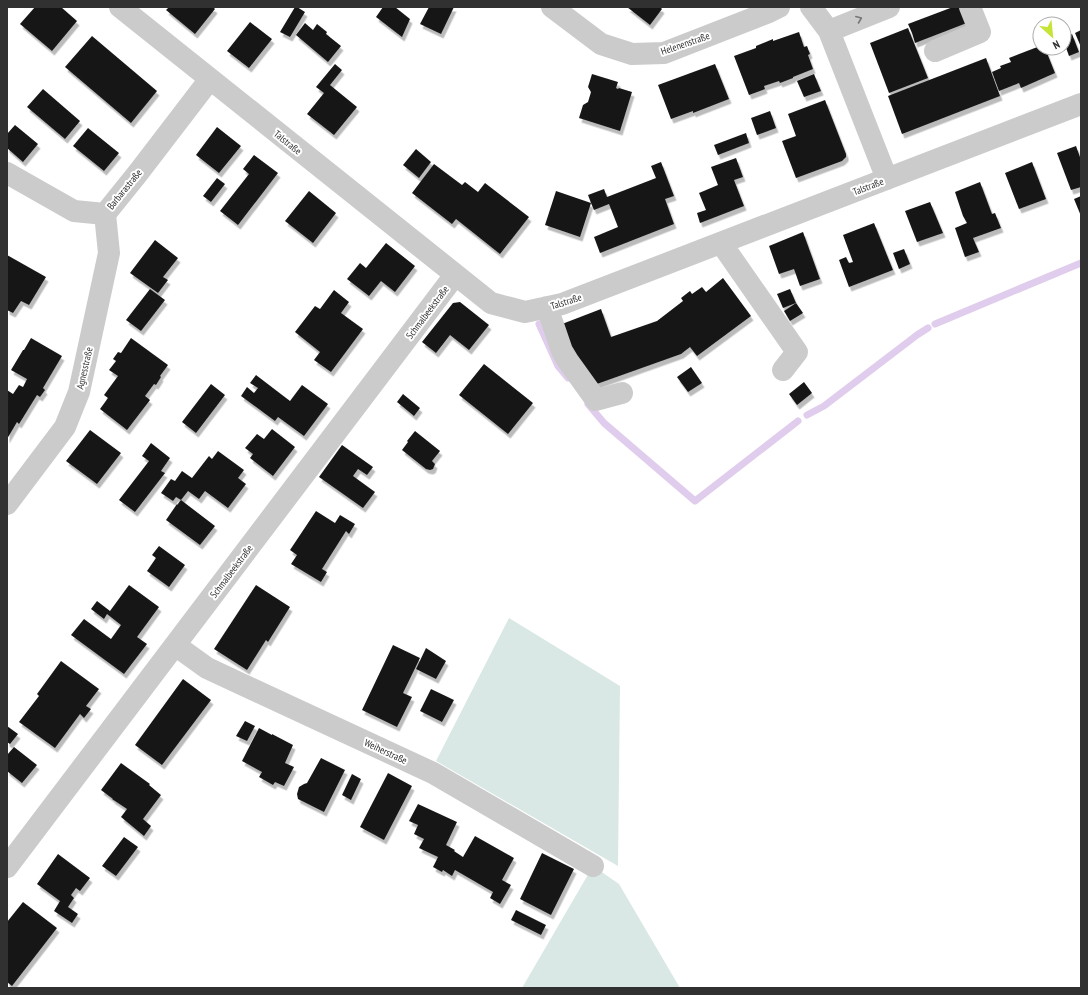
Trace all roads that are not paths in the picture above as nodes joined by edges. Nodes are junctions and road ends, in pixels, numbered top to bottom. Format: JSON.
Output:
{"nodes":[{"id":1,"x":552,"y":7,"type":"edge"},
{"id":2,"x":779,"y":7,"type":"edge"},
{"id":3,"x":811,"y":7,"type":"edge"},
{"id":4,"x":889,"y":7,"type":"edge"},
{"id":5,"x":970,"y":7,"type":"edge"},
{"id":6,"x":132,"y":11,"type":"edge"},
{"id":7,"x":829,"y":31,"type":"junction"},
{"id":8,"x":935,"y":51,"type":"dead end"},
{"id":9,"x":210,"y":79,"type":"junction"},
{"id":10,"x":1081,"y":104,"type":"edge"},
{"id":11,"x":7,"y":173,"type":"edge"},
{"id":12,"x":887,"y":179,"type":"junction"},
{"id":13,"x":105,"y":214,"type":"junction"},
{"id":14,"x":721,"y":243,"type":"junction"},
{"id":15,"x":455,"y":275,"type":"junction"},
{"id":16,"x":547,"y":307,"type":"junction"},
{"id":17,"x":783,"y":370,"type":"dead end"},
{"id":18,"x":622,"y":393,"type":"dead end"},
{"id":19,"x":7,"y":504,"type":"edge"},
{"id":20,"x":175,"y":645,"type":"junction"},
{"id":21,"x":7,"y":866,"type":"edge"},
{"id":22,"x":593,"y":866,"type":"dead end"}],
"edges":[{"from":1,"to":2,"type":"street","name":"Helenenstraße"},
{"from":3,"to":7,"type":"street"},
{"from":7,"to":4,"type":"street","one_way":true},
{"from":5,"to":8,"type":"street"},
{"from":6,"to":9,"type":"street","name":"Talstraße"},
{"from":7,"to":12,"type":"street"},
{"from":9,"to":13,"type":"street","name":"Barbarastraße"},
{"from":9,"to":15,"type":"street","name":"Talstraße"},
{"from":10,"to":12,"type":"street","name":"Talstraße"},
{"from":11,"to":13,"type":"street","name":"Barbarastraße"},
{"from":12,"to":14,"type":"street","name":"Talstraße"},
{"from":13,"to":19,"type":"street","name":"Agnesstraße"},
{"from":14,"to":16,"type":"street","name":"Talstraße"},
{"from":14,"to":17,"type":"street"},
{"from":15,"to":16,"type":"street","name":"Talstraße"},
{"from":15,"to":20,"type":"street","name":"Schmalbeekstraße"},
{"from":16,"to":18,"type":"street"},
{"from":20,"to":21,"type":"street","name":"Schmalbeekstraße"},
{"from":20,"to":22,"type":"street","name":"Weiherstraße"}]}
